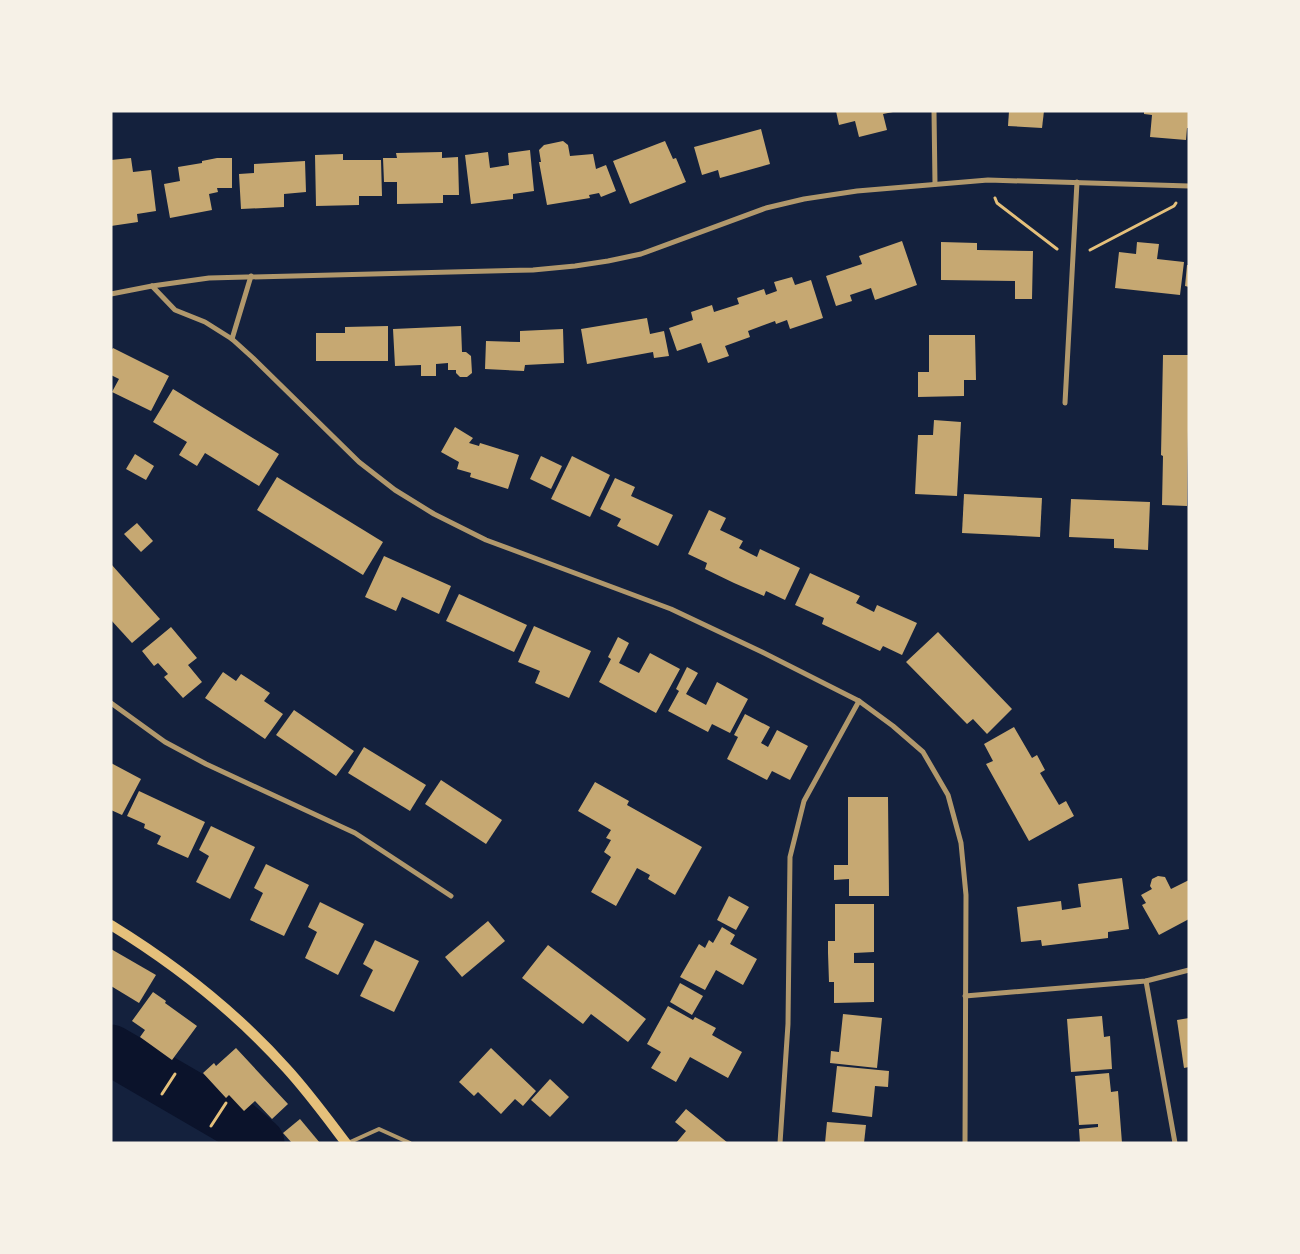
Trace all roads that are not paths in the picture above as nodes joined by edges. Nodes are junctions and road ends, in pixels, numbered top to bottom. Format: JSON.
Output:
{"nodes":[{"id":1,"x":934,"y":111,"type":"edge"},
{"id":2,"x":1077,"y":182,"type":"junction"},
{"id":3,"x":935,"y":184,"type":"junction"},
{"id":4,"x":1189,"y":186,"type":"edge"},
{"id":5,"x":251,"y":276,"type":"junction"},
{"id":6,"x":152,"y":286,"type":"junction"},
{"id":7,"x":111,"y":294,"type":"edge"},
{"id":8,"x":232,"y":339,"type":"junction"},
{"id":9,"x":1065,"y":403,"type":"dead end"},
{"id":10,"x":858,"y":701,"type":"junction"},
{"id":11,"x":111,"y":703,"type":"edge"},
{"id":12,"x":451,"y":896,"type":"dead end"},
{"id":13,"x":111,"y":925,"type":"edge"},
{"id":14,"x":1189,"y":970,"type":"edge"},
{"id":15,"x":1146,"y":981,"type":"junction"},
{"id":16,"x":965,"y":996,"type":"junction"},
{"id":17,"x":347,"y":1143,"type":"edge"},
{"id":18,"x":410,"y":1143,"type":"edge"},
{"id":19,"x":780,"y":1143,"type":"edge"},
{"id":20,"x":966,"y":1143,"type":"edge"},
{"id":21,"x":1175,"y":1143,"type":"edge"}],
"edges":[{"from":1,"to":3,"type":"street"},
{"from":2,"to":3,"type":"street"},
{"from":2,"to":4,"type":"street"},
{"from":2,"to":9,"type":"street"},
{"from":3,"to":5,"type":"street"},
{"from":5,"to":6,"type":"street"},
{"from":5,"to":8,"type":"street"},
{"from":6,"to":7,"type":"street"},
{"from":6,"to":8,"type":"street"},
{"from":8,"to":10,"type":"street"},
{"from":10,"to":16,"type":"street"},
{"from":10,"to":19,"type":"street"},
{"from":11,"to":12,"type":"street"},
{"from":13,"to":17,"type":"main road"},
{"from":14,"to":15,"type":"street"},
{"from":15,"to":16,"type":"street"},
{"from":15,"to":21,"type":"street"},
{"from":16,"to":20,"type":"street"},
{"from":17,"to":18,"type":"lane"}]}
